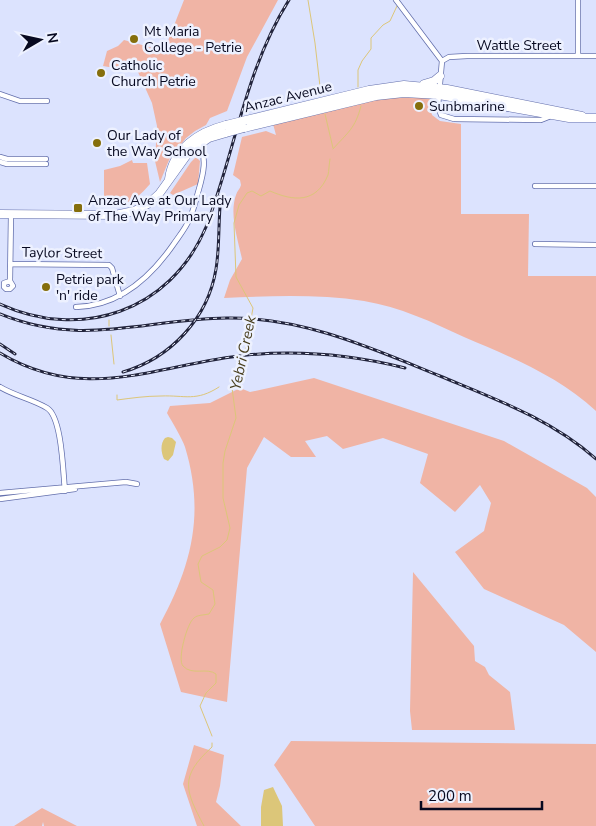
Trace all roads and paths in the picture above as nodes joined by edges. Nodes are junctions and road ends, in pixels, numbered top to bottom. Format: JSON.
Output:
{"nodes":[{"id":1,"x":396,"y":0,"type":"edge"},
{"id":2,"x":578,"y":0,"type":"edge"},
{"id":3,"x":578,"y":56,"type":"junction"},
{"id":4,"x":596,"y":56,"type":"edge"},
{"id":5,"x":442,"y":62,"type":"junction"},
{"id":6,"x":440,"y":76,"type":"junction"},
{"id":7,"x":422,"y":86,"type":"junction"},
{"id":8,"x":439,"y":91,"type":"junction"},
{"id":9,"x":0,"y":94,"type":"edge"},
{"id":10,"x":47,"y":101,"type":"dead end"},
{"id":11,"x":552,"y":115,"type":"junction"},
{"id":12,"x":586,"y":118,"type":"junction"},
{"id":13,"x":596,"y":118,"type":"edge"},
{"id":14,"x":245,"y":124,"type":"junction"},
{"id":15,"x":226,"y":129,"type":"junction"},
{"id":16,"x":198,"y":145,"type":"junction"},
{"id":17,"x":189,"y":147,"type":"junction"},
{"id":18,"x":0,"y":157,"type":"edge"},
{"id":19,"x":0,"y":162,"type":"edge"},
{"id":20,"x":203,"y":163,"type":"junction"},
{"id":21,"x":535,"y":186,"type":"dead end"},
{"id":22,"x":596,"y":186,"type":"edge"},
{"id":23,"x":0,"y":214,"type":"edge"},
{"id":24,"x":11,"y":214,"type":"junction"},
{"id":25,"x":535,"y":244,"type":"dead end"},
{"id":26,"x":596,"y":245,"type":"edge"},
{"id":27,"x":11,"y":264,"type":"junction"},
{"id":28,"x":10,"y":281,"type":"junction"},
{"id":29,"x":2,"y":282,"type":"edge"},
{"id":30,"x":120,"y":296,"type":"junction"},
{"id":31,"x":76,"y":308,"type":"dead end"},
{"id":32,"x":0,"y":387,"type":"edge"},
{"id":33,"x":137,"y":484,"type":"dead end"},
{"id":34,"x":65,"y":489,"type":"junction"},
{"id":35,"x":0,"y":492,"type":"edge"},
{"id":36,"x":0,"y":498,"type":"edge"}],
"edges":[{"from":1,"to":5,"type":"street"},
{"from":2,"to":3,"type":"street"},
{"from":3,"to":4,"type":"street","name":"Wattle Street"},
{"from":3,"to":5,"type":"street","name":"Wattle Street"},
{"from":5,"to":6,"type":"street"},
{"from":6,"to":7,"type":"highway"},
{"from":6,"to":8,"type":"street"},
{"from":7,"to":8,"type":"highway","name":"Anzac Avenue"},
{"from":7,"to":14,"type":"highway","name":"Anzac Avenue"},
{"from":8,"to":11,"type":"highway","name":"Anzac Avenue"},
{"from":8,"to":11,"type":"street"},
{"from":8,"to":12,"type":"highway","name":"Anzac Avenue"},
{"from":8,"to":14,"type":"highway","name":"Anzac Avenue"},
{"from":9,"to":10,"type":"street"},
{"from":11,"to":12,"type":"highway","name":"Anzac Avenue"},
{"from":12,"to":13,"type":"highway","name":"Anzac Avenue"},
{"from":14,"to":15,"type":"highway","name":"Anzac Avenue","bridge":true},
{"from":15,"to":16,"type":"highway","name":"Anzac Avenue"},
{"from":15,"to":17,"type":"highway","name":"Anzac Avenue"},
{"from":16,"to":17,"type":"highway","name":"Anzac Avenue"},
{"from":16,"to":20,"type":"street"},
{"from":17,"to":20,"type":"street"},
{"from":17,"to":24,"type":"highway","name":"Anzac Avenue"},
{"from":18,"to":19,"type":"street"},
{"from":20,"to":30,"type":"street"},
{"from":21,"to":22,"type":"street"},
{"from":23,"to":24,"type":"highway","name":"Anzac Avenue"},
{"from":24,"to":27,"type":"street"},
{"from":25,"to":26,"type":"street"},
{"from":27,"to":28,"type":"street"},
{"from":27,"to":30,"type":"street","name":"Taylor Street"},
{"from":28,"to":29,"type":"street"},
{"from":28,"to":29,"type":"street"},
{"from":30,"to":31,"type":"street"},
{"from":32,"to":34,"type":"street"},
{"from":33,"to":34,"type":"street"},
{"from":34,"to":35,"type":"street"},
{"from":34,"to":36,"type":"street"}]}
